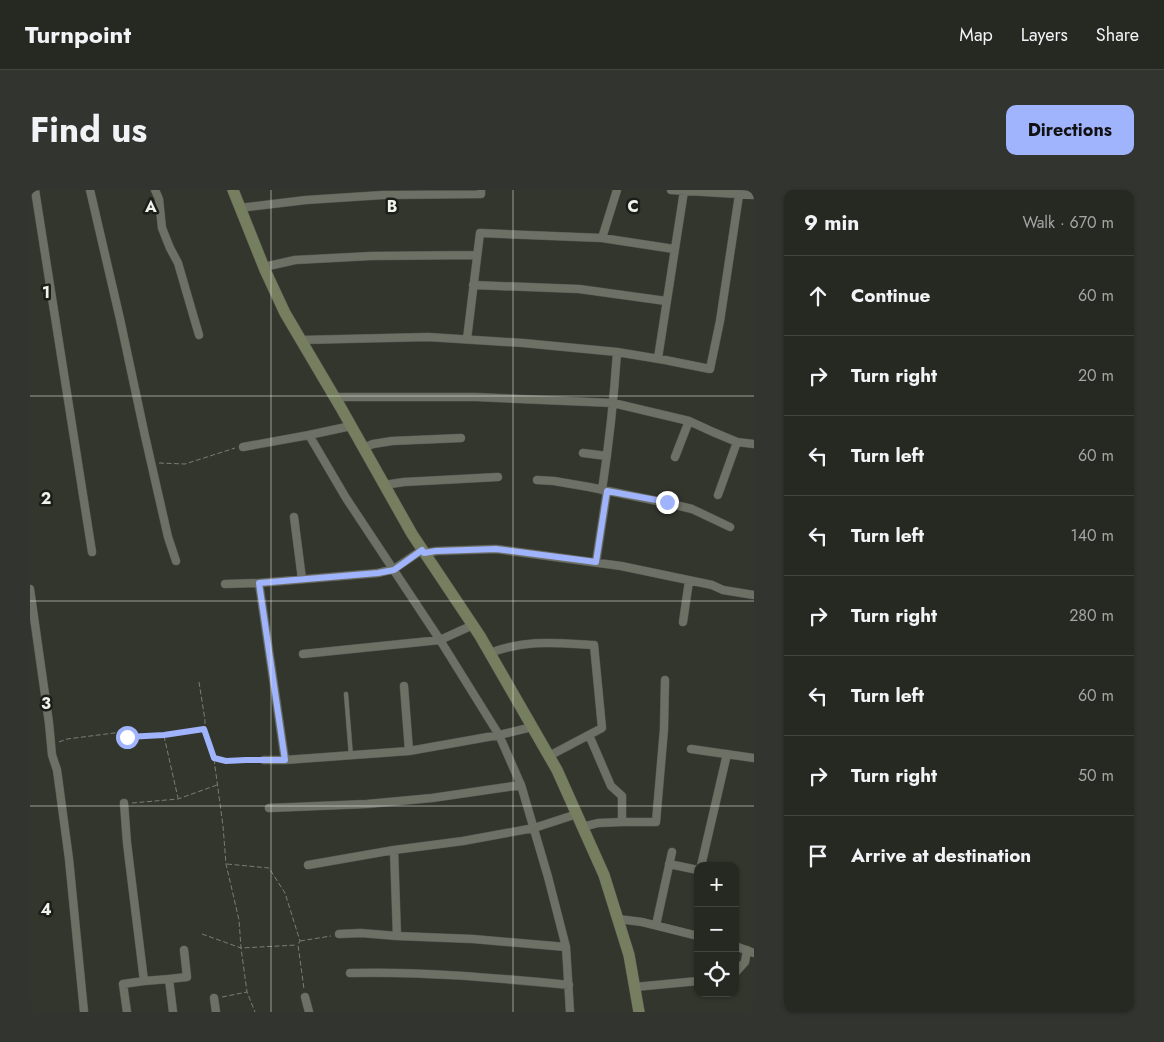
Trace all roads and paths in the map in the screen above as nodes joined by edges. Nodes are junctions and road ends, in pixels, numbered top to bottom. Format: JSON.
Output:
{"nodes":[{"id":1,"x":35,"y":190,"type":"edge"},
{"id":2,"x":90,"y":190,"type":"edge"},
{"id":3,"x":155,"y":190,"type":"edge"},
{"id":4,"x":233,"y":190,"type":"edge"},
{"id":5,"x":481,"y":190,"type":"edge"},
{"id":6,"x":617,"y":190,"type":"edge"},
{"id":7,"x":671,"y":190,"type":"edge"},
{"id":8,"x":681,"y":191,"type":"edge"},
{"id":9,"x":747,"y":194,"type":"edge"},
{"id":10,"x":239,"y":208,"type":"junction"},
{"id":11,"x":602,"y":238,"type":"junction"},
{"id":12,"x":674,"y":249,"type":"junction"},
{"id":13,"x":477,"y":255,"type":"junction"},
{"id":14,"x":264,"y":267,"type":"junction"},
{"id":15,"x":474,"y":285,"type":"junction"},
{"id":16,"x":666,"y":301,"type":"junction"},
{"id":17,"x":199,"y":335,"type":"dead end"},
{"id":18,"x":467,"y":339,"type":"junction"},
{"id":19,"x":301,"y":340,"type":"junction"},
{"id":20,"x":617,"y":352,"type":"junction"},
{"id":21,"x":658,"y":358,"type":"junction"},
{"id":22,"x":334,"y":397,"type":"junction"},
{"id":23,"x":613,"y":403,"type":"junction"},
{"id":24,"x":689,"y":421,"type":"junction"},
{"id":25,"x":351,"y":426,"type":"junction"},
{"id":26,"x":309,"y":435,"type":"junction"},
{"id":27,"x":461,"y":438,"type":"dead end"},
{"id":28,"x":737,"y":442,"type":"junction"},
{"id":29,"x":754,"y":444,"type":"edge"},
{"id":30,"x":243,"y":447,"type":"joint"},
{"id":31,"x":363,"y":448,"type":"junction"},
{"id":32,"x":583,"y":453,"type":"dead end"},
{"id":33,"x":607,"y":456,"type":"junction"},
{"id":34,"x":675,"y":457,"type":"dead end"},
{"id":35,"x":151,"y":462,"type":"junction"},
{"id":36,"x":498,"y":477,"type":"dead end"},
{"id":37,"x":537,"y":480,"type":"dead end"},
{"id":38,"x":384,"y":485,"type":"junction"},
{"id":39,"x":605,"y":490,"type":"junction"},
{"id":40,"x":718,"y":495,"type":"dead end"},
{"id":41,"x":294,"y":517,"type":"dead end"},
{"id":42,"x":730,"y":527,"type":"dead end"},
{"id":43,"x":92,"y":552,"type":"dead end"},
{"id":44,"x":423,"y":552,"type":"junction"},
{"id":45,"x":176,"y":561,"type":"dead end"},
{"id":46,"x":596,"y":562,"type":"junction"},
{"id":47,"x":394,"y":570,"type":"junction"},
{"id":48,"x":302,"y":579,"type":"junction"},
{"id":49,"x":689,"y":581,"type":"junction"},
{"id":50,"x":259,"y":583,"type":"junction"},
{"id":51,"x":225,"y":584,"type":"dead end"},
{"id":52,"x":30,"y":589,"type":"edge"},
{"id":53,"x":754,"y":595,"type":"edge"},
{"id":54,"x":683,"y":622,"type":"dead end"},
{"id":55,"x":473,"y":625,"type":"junction"},
{"id":56,"x":440,"y":640,"type":"junction"},
{"id":57,"x":490,"y":653,"type":"junction"},
{"id":58,"x":303,"y":654,"type":"dead end"},
{"id":59,"x":665,"y":680,"type":"dead end"},
{"id":60,"x":199,"y":682,"type":"dead end"},
{"id":61,"x":404,"y":686,"type":"dead end"},
{"id":62,"x":346,"y":694,"type":"dead end"},
{"id":63,"x":532,"y":727,"type":"junction"},
{"id":64,"x":204,"y":729,"type":"junction"},
{"id":65,"x":164,"y":735,"type":"junction"},
{"id":66,"x":499,"y":735,"type":"junction"},
{"id":67,"x":589,"y":735,"type":"junction"},
{"id":68,"x":51,"y":746,"type":"junction"},
{"id":69,"x":691,"y":749,"type":"dead end"},
{"id":70,"x":409,"y":751,"type":"junction"},
{"id":71,"x":727,"y":754,"type":"junction"},
{"id":72,"x":351,"y":756,"type":"junction"},
{"id":73,"x":550,"y":756,"type":"junction"},
{"id":74,"x":214,"y":758,"type":"junction"},
{"id":75,"x":754,"y":758,"type":"edge"},
{"id":76,"x":264,"y":760,"type":"joint"},
{"id":77,"x":285,"y":760,"type":"junction"},
{"id":78,"x":217,"y":785,"type":"junction"},
{"id":79,"x":521,"y":785,"type":"junction"},
{"id":80,"x":178,"y":799,"type":"junction"},
{"id":81,"x":124,"y":803,"type":"joint"},
{"id":82,"x":269,"y":808,"type":"dead end"},
{"id":83,"x":577,"y":814,"type":"junction"},
{"id":84,"x":622,"y":822,"type":"junction"},
{"id":85,"x":582,"y":827,"type":"junction"},
{"id":86,"x":534,"y":828,"type":"junction"},
{"id":87,"x":394,"y":850,"type":"junction"},
{"id":88,"x":672,"y":852,"type":"dead end"},
{"id":89,"x":702,"y":862,"type":"edge"},
{"id":90,"x":226,"y":864,"type":"junction"},
{"id":91,"x":669,"y":864,"type":"junction"},
{"id":92,"x":308,"y":865,"type":"dead end"},
{"id":93,"x":694,"y":869,"type":"edge"},
{"id":94,"x":618,"y":919,"type":"junction"},
{"id":95,"x":656,"y":925,"type":"junction"},
{"id":96,"x":202,"y":934,"type":"dead end"},
{"id":97,"x":339,"y":934,"type":"joint"},
{"id":98,"x":694,"y":935,"type":"edge"},
{"id":99,"x":397,"y":936,"type":"junction"},
{"id":100,"x":300,"y":941,"type":"junction"},
{"id":101,"x":298,"y":946,"type":"junction"},
{"id":102,"x":566,"y":947,"type":"junction"},
{"id":103,"x":240,"y":948,"type":"junction"},
{"id":104,"x":184,"y":950,"type":"dead end"},
{"id":105,"x":750,"y":951,"type":"edge"},
{"id":106,"x":739,"y":969,"type":"edge"},
{"id":107,"x":350,"y":973,"type":"dead end"},
{"id":108,"x":169,"y":979,"type":"junction"},
{"id":109,"x":694,"y":981,"type":"edge"},
{"id":110,"x":144,"y":982,"type":"junction"},
{"id":111,"x":569,"y":985,"type":"junction"},
{"id":112,"x":635,"y":987,"type":"junction"},
{"id":113,"x":247,"y":992,"type":"junction"},
{"id":114,"x":214,"y":998,"type":"joint"},
{"id":115,"x":305,"y":998,"type":"joint"},
{"id":116,"x":84,"y":1012,"type":"edge"},
{"id":117,"x":127,"y":1012,"type":"edge"},
{"id":118,"x":173,"y":1012,"type":"edge"},
{"id":119,"x":216,"y":1012,"type":"edge"},
{"id":120,"x":255,"y":1012,"type":"edge"},
{"id":121,"x":309,"y":1012,"type":"edge"},
{"id":122,"x":570,"y":1012,"type":"edge"},
{"id":123,"x":639,"y":1012,"type":"edge"}],
"edges":[{"from":1,"to":43,"type":"street"},
{"from":2,"to":35,"type":"street"},
{"from":3,"to":17,"type":"street"},
{"from":4,"to":10,"type":"street"},
{"from":5,"to":10,"type":"street"},
{"from":6,"to":11,"type":"street"},
{"from":7,"to":8,"type":"street"},
{"from":8,"to":9,"type":"street"},
{"from":8,"to":12,"type":"street"},
{"from":9,"to":21,"type":"street"},
{"from":10,"to":14,"type":"street"},
{"from":11,"to":12,"type":"street"},
{"from":11,"to":13,"type":"street"},
{"from":12,"to":16,"type":"street"},
{"from":13,"to":14,"type":"street"},
{"from":13,"to":15,"type":"street"},
{"from":14,"to":19,"type":"street"},
{"from":15,"to":16,"type":"street"},
{"from":15,"to":18,"type":"street"},
{"from":16,"to":21,"type":"street"},
{"from":18,"to":19,"type":"street"},
{"from":18,"to":20,"type":"street"},
{"from":19,"to":22,"type":"street"},
{"from":20,"to":21,"type":"street"},
{"from":20,"to":23,"type":"street"},
{"from":22,"to":23,"type":"street"},
{"from":22,"to":25,"type":"street"},
{"from":23,"to":24,"type":"street"},
{"from":23,"to":33,"type":"street"},
{"from":24,"to":28,"type":"street"},
{"from":24,"to":34,"type":"street"},
{"from":25,"to":26,"type":"street"},
{"from":25,"to":31,"type":"street"},
{"from":26,"to":30,"type":"street"},
{"from":26,"to":47,"type":"street"},
{"from":27,"to":31,"type":"street"},
{"from":28,"to":29,"type":"street"},
{"from":28,"to":40,"type":"street"},
{"from":30,"to":35,"type":"path"},
{"from":31,"to":38,"type":"street"},
{"from":32,"to":33,"type":"street"},
{"from":33,"to":39,"type":"street"},
{"from":35,"to":45,"type":"street"},
{"from":36,"to":38,"type":"street"},
{"from":37,"to":39,"type":"street"},
{"from":38,"to":44,"type":"street"},
{"from":39,"to":42,"type":"street"},
{"from":39,"to":46,"type":"street"},
{"from":41,"to":48,"type":"street"},
{"from":44,"to":46,"type":"street"},
{"from":44,"to":47,"type":"street"},
{"from":44,"to":55,"type":"street"},
{"from":46,"to":49,"type":"street"},
{"from":47,"to":48,"type":"street"},
{"from":47,"to":56,"type":"street"},
{"from":48,"to":50,"type":"street"},
{"from":49,"to":53,"type":"street"},
{"from":49,"to":54,"type":"street"},
{"from":50,"to":51,"type":"street"},
{"from":50,"to":77,"type":"street"},
{"from":52,"to":68,"type":"street"},
{"from":55,"to":56,"type":"street"},
{"from":55,"to":57,"type":"street"},
{"from":56,"to":58,"type":"street"},
{"from":56,"to":66,"type":"street"},
{"from":57,"to":63,"type":"street"},
{"from":57,"to":67,"type":"street"},
{"from":59,"to":84,"type":"street"},
{"from":60,"to":64,"type":"path"},
{"from":61,"to":70,"type":"street"},
{"from":62,"to":72,"type":"lane"},
{"from":63,"to":66,"type":"street"},
{"from":63,"to":73,"type":"street"},
{"from":64,"to":65,"type":"path"},
{"from":64,"to":74,"type":"path"},
{"from":65,"to":68,"type":"path"},
{"from":65,"to":80,"type":"path"},
{"from":66,"to":70,"type":"street"},
{"from":66,"to":79,"type":"street"},
{"from":67,"to":73,"type":"street"},
{"from":67,"to":84,"type":"street"},
{"from":68,"to":116,"type":"street"},
{"from":69,"to":71,"type":"street"},
{"from":70,"to":72,"type":"street"},
{"from":71,"to":75,"type":"street"},
{"from":71,"to":89,"type":"street"},
{"from":72,"to":77,"type":"street"},
{"from":73,"to":83,"type":"street"},
{"from":74,"to":76,"type":"path"},
{"from":74,"to":78,"type":"path"},
{"from":76,"to":77,"type":"street"},
{"from":78,"to":80,"type":"path"},
{"from":78,"to":90,"type":"path"},
{"from":79,"to":82,"type":"street"},
{"from":79,"to":86,"type":"street"},
{"from":80,"to":81,"type":"path"},
{"from":81,"to":110,"type":"street"},
{"from":83,"to":85,"type":"street"},
{"from":83,"to":86,"type":"street"},
{"from":84,"to":85,"type":"street"},
{"from":85,"to":94,"type":"street"},
{"from":86,"to":87,"type":"street"},
{"from":86,"to":102,"type":"street"},
{"from":87,"to":92,"type":"street"},
{"from":87,"to":99,"type":"street"},
{"from":88,"to":91,"type":"street"},
{"from":90,"to":100,"type":"path"},
{"from":90,"to":103,"type":"path"},
{"from":91,"to":93,"type":"street"},
{"from":91,"to":95,"type":"street"},
{"from":94,"to":95,"type":"street"},
{"from":94,"to":112,"type":"street"},
{"from":95,"to":98,"type":"street"},
{"from":96,"to":103,"type":"path"},
{"from":97,"to":99,"type":"street"},
{"from":97,"to":100,"type":"path"},
{"from":99,"to":102,"type":"street"},
{"from":100,"to":101,"type":"path"},
{"from":101,"to":103,"type":"path"},
{"from":101,"to":115,"type":"path"},
{"from":102,"to":111,"type":"street"},
{"from":103,"to":113,"type":"path"},
{"from":104,"to":108,"type":"street"},
{"from":105,"to":106,"type":"street"},
{"from":107,"to":111,"type":"street"},
{"from":108,"to":110,"type":"street"},
{"from":108,"to":118,"type":"street"},
{"from":109,"to":112,"type":"street"},
{"from":110,"to":117,"type":"street"},
{"from":111,"to":122,"type":"street"},
{"from":112,"to":123,"type":"street"},
{"from":113,"to":114,"type":"path"},
{"from":113,"to":120,"type":"path"},
{"from":114,"to":119,"type":"street"},
{"from":115,"to":121,"type":"street"}]}
